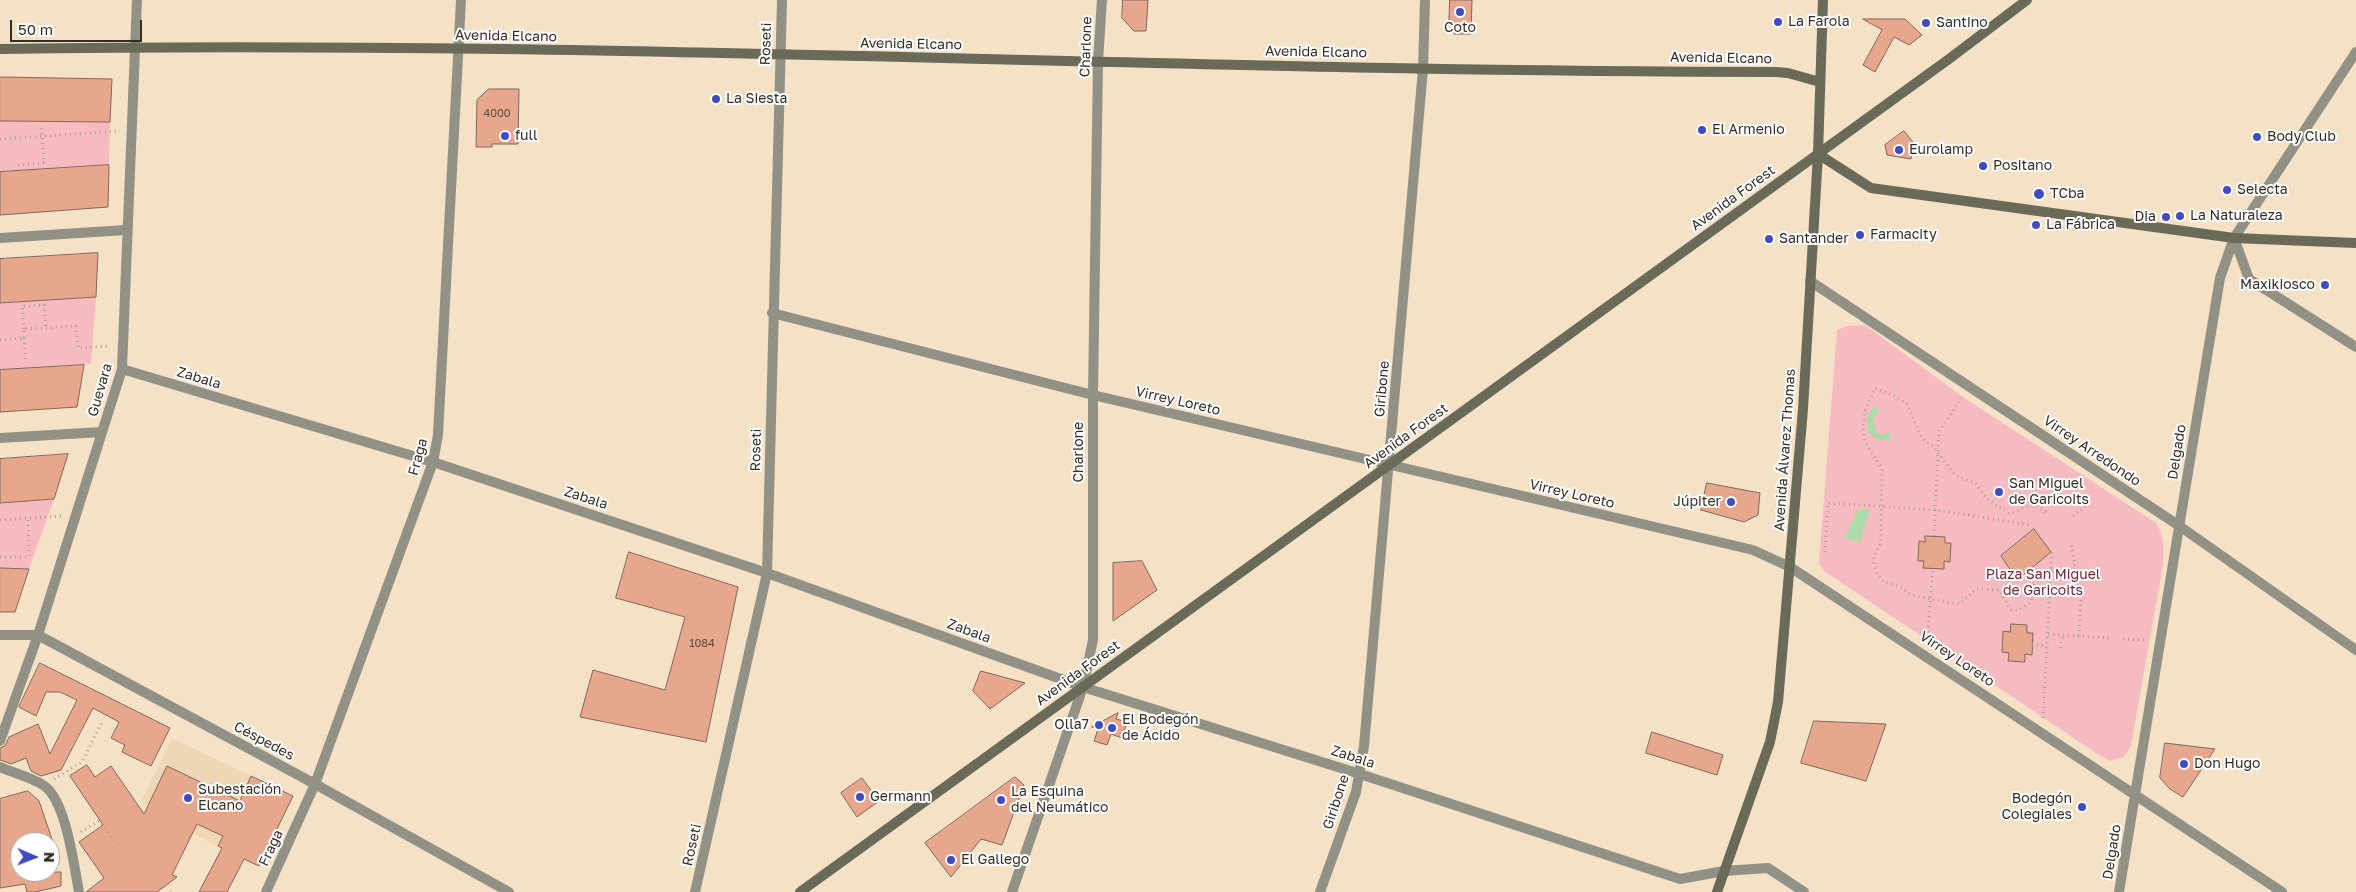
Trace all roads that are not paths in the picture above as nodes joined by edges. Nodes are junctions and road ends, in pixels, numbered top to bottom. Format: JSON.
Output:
{"nodes":[{"id":1,"x":136,"y":0,"type":"edge"},
{"id":2,"x":461,"y":0,"type":"edge"},
{"id":3,"x":782,"y":0,"type":"edge"},
{"id":4,"x":1102,"y":0,"type":"edge"},
{"id":5,"x":1425,"y":0,"type":"edge"},
{"id":6,"x":1823,"y":0,"type":"edge"},
{"id":7,"x":2026,"y":0,"type":"edge"},
{"id":8,"x":134,"y":46,"type":"junction"},
{"id":9,"x":459,"y":48,"type":"junction"},
{"id":10,"x":0,"y":49,"type":"edge"},
{"id":11,"x":2356,"y":52,"type":"edge"},
{"id":12,"x":779,"y":55,"type":"junction"},
{"id":13,"x":1098,"y":61,"type":"junction"},
{"id":14,"x":1423,"y":68,"type":"junction"},
{"id":15,"x":1820,"y":82,"type":"junction"},
{"id":16,"x":1818,"y":154,"type":"junction"},
{"id":17,"x":126,"y":230,"type":"junction"},
{"id":18,"x":0,"y":238,"type":"edge"},
{"id":19,"x":2234,"y":238,"type":"junction"},
{"id":20,"x":2356,"y":243,"type":"edge"},
{"id":21,"x":1810,"y":281,"type":"junction"},
{"id":22,"x":772,"y":313,"type":"junction"},
{"id":23,"x":2356,"y":347,"type":"edge"},
{"id":24,"x":122,"y":370,"type":"junction"},
{"id":25,"x":1093,"y":395,"type":"junction"},
{"id":26,"x":102,"y":432,"type":"junction"},
{"id":27,"x":0,"y":438,"type":"edge"},
{"id":28,"x":433,"y":462,"type":"junction"},
{"id":29,"x":1390,"y":465,"type":"junction"},
{"id":30,"x":2178,"y":525,"type":"junction"},
{"id":31,"x":1790,"y":567,"type":"junction"},
{"id":32,"x":767,"y":572,"type":"junction"},
{"id":33,"x":0,"y":635,"type":"edge"},
{"id":34,"x":38,"y":635,"type":"junction"},
{"id":35,"x":2356,"y":650,"type":"edge"},
{"id":36,"x":1083,"y":687,"type":"junction"},
{"id":37,"x":0,"y":741,"type":"edge"},
{"id":38,"x":0,"y":767,"type":"edge"},
{"id":39,"x":1360,"y":774,"type":"junction"},
{"id":40,"x":315,"y":784,"type":"junction"},
{"id":41,"x":2135,"y":793,"type":"junction"},
{"id":42,"x":1724,"y":871,"type":"junction"},
{"id":43,"x":79,"y":892,"type":"edge"},
{"id":44,"x":266,"y":892,"type":"edge"},
{"id":45,"x":509,"y":892,"type":"edge"},
{"id":46,"x":695,"y":892,"type":"edge"},
{"id":47,"x":800,"y":892,"type":"edge"},
{"id":48,"x":1012,"y":892,"type":"edge"},
{"id":49,"x":1320,"y":892,"type":"edge"},
{"id":50,"x":1717,"y":892,"type":"edge"},
{"id":51,"x":1804,"y":892,"type":"edge"},
{"id":52,"x":2119,"y":892,"type":"edge"},
{"id":53,"x":2282,"y":892,"type":"edge"}],
"edges":[{"from":1,"to":8,"type":"street","name":"Guevara"},
{"from":2,"to":9,"type":"street","name":"Fraga"},
{"from":3,"to":12,"type":"street","name":"Roseti"},
{"from":4,"to":13,"type":"street","name":"Charlone"},
{"from":5,"to":14,"type":"street","name":"Giribone"},
{"from":6,"to":15,"type":"main road","name":"Avenida Álvarez Thomas"},
{"from":7,"to":16,"type":"main road","name":"Avenida Forest"},
{"from":8,"to":9,"type":"main road","name":"Avenida Elcano"},
{"from":8,"to":10,"type":"main road","name":"Avenida Elcano"},
{"from":8,"to":17,"type":"street","name":"Guevara"},
{"from":9,"to":12,"type":"main road","name":"Avenida Elcano"},
{"from":9,"to":28,"type":"street","name":"Fraga"},
{"from":11,"to":19,"type":"street","name":"Delgado"},
{"from":12,"to":13,"type":"main road","name":"Avenida Elcano"},
{"from":12,"to":22,"type":"street","name":"Roseti"},
{"from":13,"to":14,"type":"main road","name":"Avenida Elcano"},
{"from":13,"to":25,"type":"street","name":"Charlone"},
{"from":14,"to":15,"type":"main road","name":"Avenida Elcano"},
{"from":14,"to":29,"type":"street","name":"Giribone"},
{"from":15,"to":16,"type":"main road","name":"Avenida Álvarez Thomas"},
{"from":16,"to":19,"type":"main road"},
{"from":16,"to":21,"type":"main road","name":"Avenida Álvarez Thomas"},
{"from":16,"to":29,"type":"main road","name":"Avenida Forest"},
{"from":17,"to":18,"type":"street"},
{"from":17,"to":24,"type":"street","name":"Guevara"},
{"from":19,"to":20,"type":"main road"},
{"from":19,"to":23,"type":"street"},
{"from":19,"to":30,"type":"street","name":"Delgado"},
{"from":21,"to":30,"type":"street","name":"Virrey Arredondo"},
{"from":21,"to":31,"type":"main road","name":"Avenida Álvarez Thomas"},
{"from":22,"to":25,"type":"street","name":"Virrey Loreto"},
{"from":22,"to":32,"type":"street","name":"Roseti"},
{"from":24,"to":26,"type":"street","name":"Guevara"},
{"from":24,"to":28,"type":"street","name":"Zabala"},
{"from":25,"to":29,"type":"street","name":"Virrey Loreto"},
{"from":25,"to":36,"type":"street","name":"Charlone"},
{"from":26,"to":27,"type":"street"},
{"from":26,"to":34,"type":"street","name":"Guevara"},
{"from":28,"to":32,"type":"street","name":"Zabala"},
{"from":28,"to":40,"type":"street","name":"Fraga"},
{"from":29,"to":31,"type":"street","name":"Virrey Loreto"},
{"from":29,"to":36,"type":"main road","name":"Avenida Forest"},
{"from":29,"to":39,"type":"street","name":"Giribone"},
{"from":30,"to":35,"type":"street","name":"Virrey Arredondo"},
{"from":30,"to":41,"type":"street","name":"Delgado"},
{"from":31,"to":41,"type":"street","name":"Virrey Loreto"},
{"from":31,"to":42,"type":"main road","name":"Avenida Álvarez Thomas"},
{"from":32,"to":36,"type":"street","name":"Zabala"},
{"from":32,"to":46,"type":"street","name":"Roseti"},
{"from":33,"to":34,"type":"street","name":"Céspedes"},
{"from":34,"to":37,"type":"street","name":"Guevara"},
{"from":34,"to":40,"type":"street","name":"Céspedes"},
{"from":36,"to":39,"type":"street","name":"Zabala"},
{"from":36,"to":47,"type":"main road","name":"Avenida Forest"},
{"from":36,"to":48,"type":"street","name":"Charlone"},
{"from":38,"to":43,"type":"street"},
{"from":39,"to":42,"type":"street","name":"Zabala"},
{"from":39,"to":49,"type":"street","name":"Giribone"},
{"from":40,"to":44,"type":"street","name":"Fraga"},
{"from":40,"to":45,"type":"street","name":"Céspedes"},
{"from":41,"to":52,"type":"street","name":"Delgado"},
{"from":41,"to":53,"type":"street","name":"Virrey Loreto"},
{"from":42,"to":50,"type":"main road","name":"Avenida Álvarez Thomas"},
{"from":42,"to":51,"type":"street","name":"Zabala"}]}
